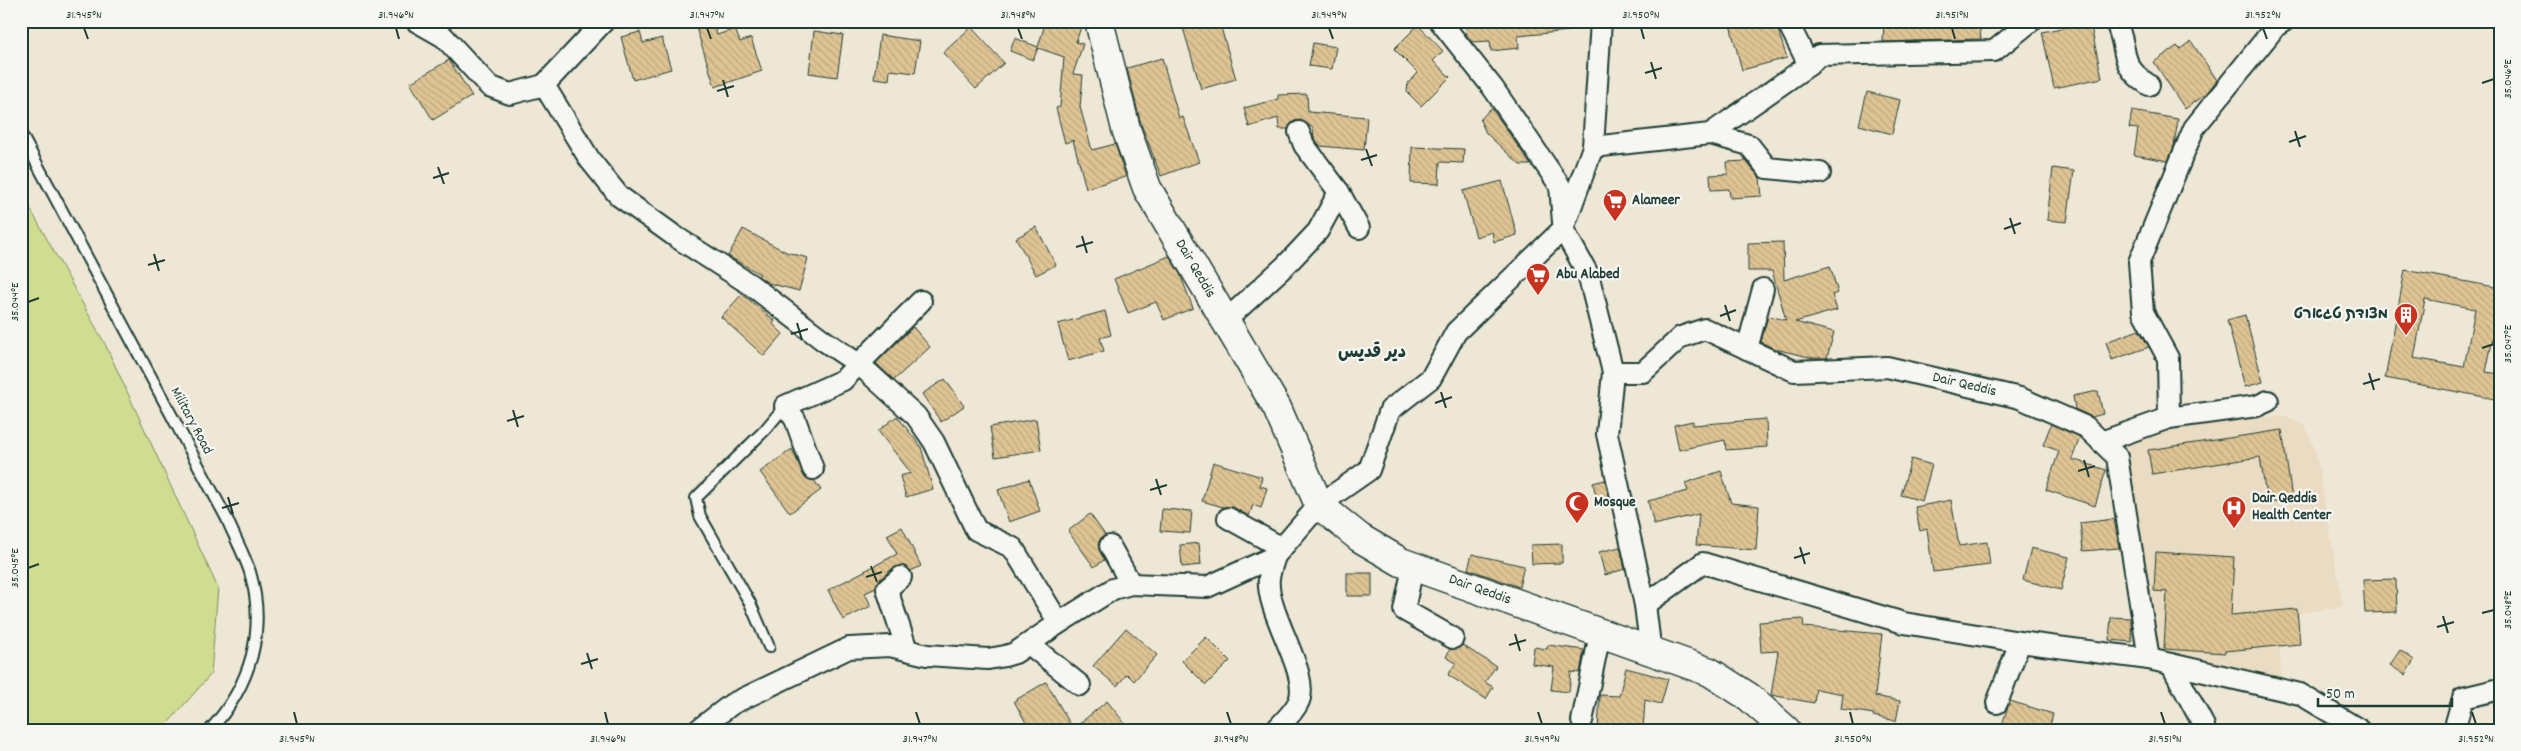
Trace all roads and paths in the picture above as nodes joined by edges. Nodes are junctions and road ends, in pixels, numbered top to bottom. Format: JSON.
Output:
{"nodes":[{"id":1,"x":416,"y":21,"type":"edge"},
{"id":2,"x":604,"y":21,"type":"edge"},
{"id":3,"x":1100,"y":21,"type":"edge"},
{"id":4,"x":1440,"y":21,"type":"edge"},
{"id":5,"x":1600,"y":21,"type":"edge"},
{"id":6,"x":1787,"y":21,"type":"edge"},
{"id":7,"x":2031,"y":21,"type":"edge"},
{"id":8,"x":2115,"y":21,"type":"edge"},
{"id":9,"x":2284,"y":21,"type":"edge"},
{"id":10,"x":1809,"y":65,"type":"junction"},
{"id":11,"x":544,"y":85,"type":"junction"},
{"id":12,"x":2149,"y":85,"type":"dead end"},
{"id":13,"x":1299,"y":132,"type":"dead end"},
{"id":14,"x":21,"y":134,"type":"edge"},
{"id":15,"x":1710,"y":134,"type":"junction"},
{"id":16,"x":1594,"y":147,"type":"junction"},
{"id":17,"x":1820,"y":173,"type":"dead end"},
{"id":18,"x":1339,"y":192,"type":"junction"},
{"id":19,"x":1359,"y":228,"type":"dead end"},
{"id":20,"x":1564,"y":229,"type":"junction"},
{"id":21,"x":1763,"y":289,"type":"dead end"},
{"id":22,"x":921,"y":301,"type":"dead end"},
{"id":23,"x":1225,"y":321,"type":"junction"},
{"id":24,"x":1747,"y":349,"type":"junction"},
{"id":25,"x":860,"y":365,"type":"junction"},
{"id":26,"x":1612,"y":372,"type":"junction"},
{"id":27,"x":2268,"y":401,"type":"dead end"},
{"id":28,"x":784,"y":406,"type":"junction"},
{"id":29,"x":2169,"y":418,"type":"junction"},
{"id":30,"x":2102,"y":442,"type":"junction"},
{"id":31,"x":813,"y":469,"type":"dead end"},
{"id":32,"x":1319,"y":505,"type":"junction"},
{"id":33,"x":1228,"y":518,"type":"dead end"},
{"id":34,"x":1110,"y":546,"type":"dead end"},
{"id":35,"x":1279,"y":552,"type":"junction"},
{"id":36,"x":1413,"y":567,"type":"junction"},
{"id":37,"x":902,"y":577,"type":"dead end"},
{"id":38,"x":1131,"y":584,"type":"junction"},
{"id":39,"x":1645,"y":605,"type":"junction"},
{"id":40,"x":1060,"y":623,"type":"junction"},
{"id":41,"x":1600,"y":634,"type":"junction"},
{"id":42,"x":1453,"y":638,"type":"dead end"},
{"id":43,"x":2020,"y":642,"type":"junction"},
{"id":44,"x":1029,"y":644,"type":"junction"},
{"id":45,"x":769,"y":647,"type":"dead end"},
{"id":46,"x":907,"y":650,"type":"junction"},
{"id":47,"x":1651,"y":653,"type":"junction"},
{"id":48,"x":2148,"y":659,"type":"junction"},
{"id":49,"x":2171,"y":664,"type":"junction"},
{"id":50,"x":1080,"y":686,"type":"dead end"},
{"id":51,"x":2500,"y":688,"type":"edge"},
{"id":52,"x":1997,"y":703,"type":"dead end"},
{"id":53,"x":1582,"y":721,"type":"dead end"},
{"id":54,"x":2204,"y":726,"type":"dead end"},
{"id":55,"x":210,"y":730,"type":"edge"},
{"id":56,"x":698,"y":730,"type":"edge"},
{"id":57,"x":1276,"y":730,"type":"edge"},
{"id":58,"x":1786,"y":730,"type":"edge"},
{"id":59,"x":2360,"y":730,"type":"edge"},
{"id":60,"x":2454,"y":730,"type":"edge"}],
"edges":[{"from":1,"to":11,"type":"street"},
{"from":2,"to":11,"type":"street"},
{"from":3,"to":23,"type":"main road","name":"Dair Qeddis"},
{"from":4,"to":20,"type":"street"},
{"from":5,"to":16,"type":"street"},
{"from":6,"to":10,"type":"street"},
{"from":7,"to":10,"type":"street"},
{"from":8,"to":12,"type":"street"},
{"from":9,"to":29,"type":"street"},
{"from":10,"to":15,"type":"street"},
{"from":11,"to":25,"type":"street"},
{"from":13,"to":18,"type":"street"},
{"from":14,"to":55,"type":"lane","name":"Military Road"},
{"from":15,"to":16,"type":"street"},
{"from":15,"to":17,"type":"street"},
{"from":16,"to":20,"type":"street"},
{"from":18,"to":19,"type":"street"},
{"from":18,"to":23,"type":"street"},
{"from":20,"to":26,"type":"street"},
{"from":20,"to":32,"type":"street"},
{"from":21,"to":24,"type":"street"},
{"from":22,"to":25,"type":"street"},
{"from":23,"to":32,"type":"main road","name":"Dair Qeddis"},
{"from":24,"to":26,"type":"street","name":"Dair Qeddis"},
{"from":24,"to":30,"type":"street","name":"Dair Qeddis"},
{"from":25,"to":28,"type":"street"},
{"from":25,"to":40,"type":"street"},
{"from":26,"to":39,"type":"street"},
{"from":27,"to":29,"type":"street"},
{"from":28,"to":31,"type":"street"},
{"from":28,"to":45,"type":"lane"},
{"from":29,"to":30,"type":"street"},
{"from":30,"to":48,"type":"street","name":"Dair Qeddis"},
{"from":32,"to":35,"type":"street"},
{"from":32,"to":36,"type":"main road","name":"Dair Qeddis"},
{"from":33,"to":35,"type":"street"},
{"from":34,"to":38,"type":"street"},
{"from":35,"to":38,"type":"street"},
{"from":35,"to":57,"type":"street"},
{"from":36,"to":41,"type":"main road","name":"Dair Qeddis"},
{"from":36,"to":42,"type":"street"},
{"from":37,"to":46,"type":"street"},
{"from":38,"to":40,"type":"street"},
{"from":39,"to":43,"type":"street"},
{"from":39,"to":47,"type":"street"},
{"from":40,"to":44,"type":"street"},
{"from":41,"to":47,"type":"main road","name":"Dair Qeddis"},
{"from":41,"to":53,"type":"street"},
{"from":43,"to":48,"type":"street"},
{"from":43,"to":52,"type":"street"},
{"from":44,"to":46,"type":"street"},
{"from":44,"to":50,"type":"street"},
{"from":46,"to":56,"type":"street"},
{"from":47,"to":58,"type":"main road","name":"Dair Qeddis"},
{"from":48,"to":49,"type":"street"},
{"from":49,"to":54,"type":"street"},
{"from":49,"to":59,"type":"street"},
{"from":51,"to":60,"type":"street"}]}
